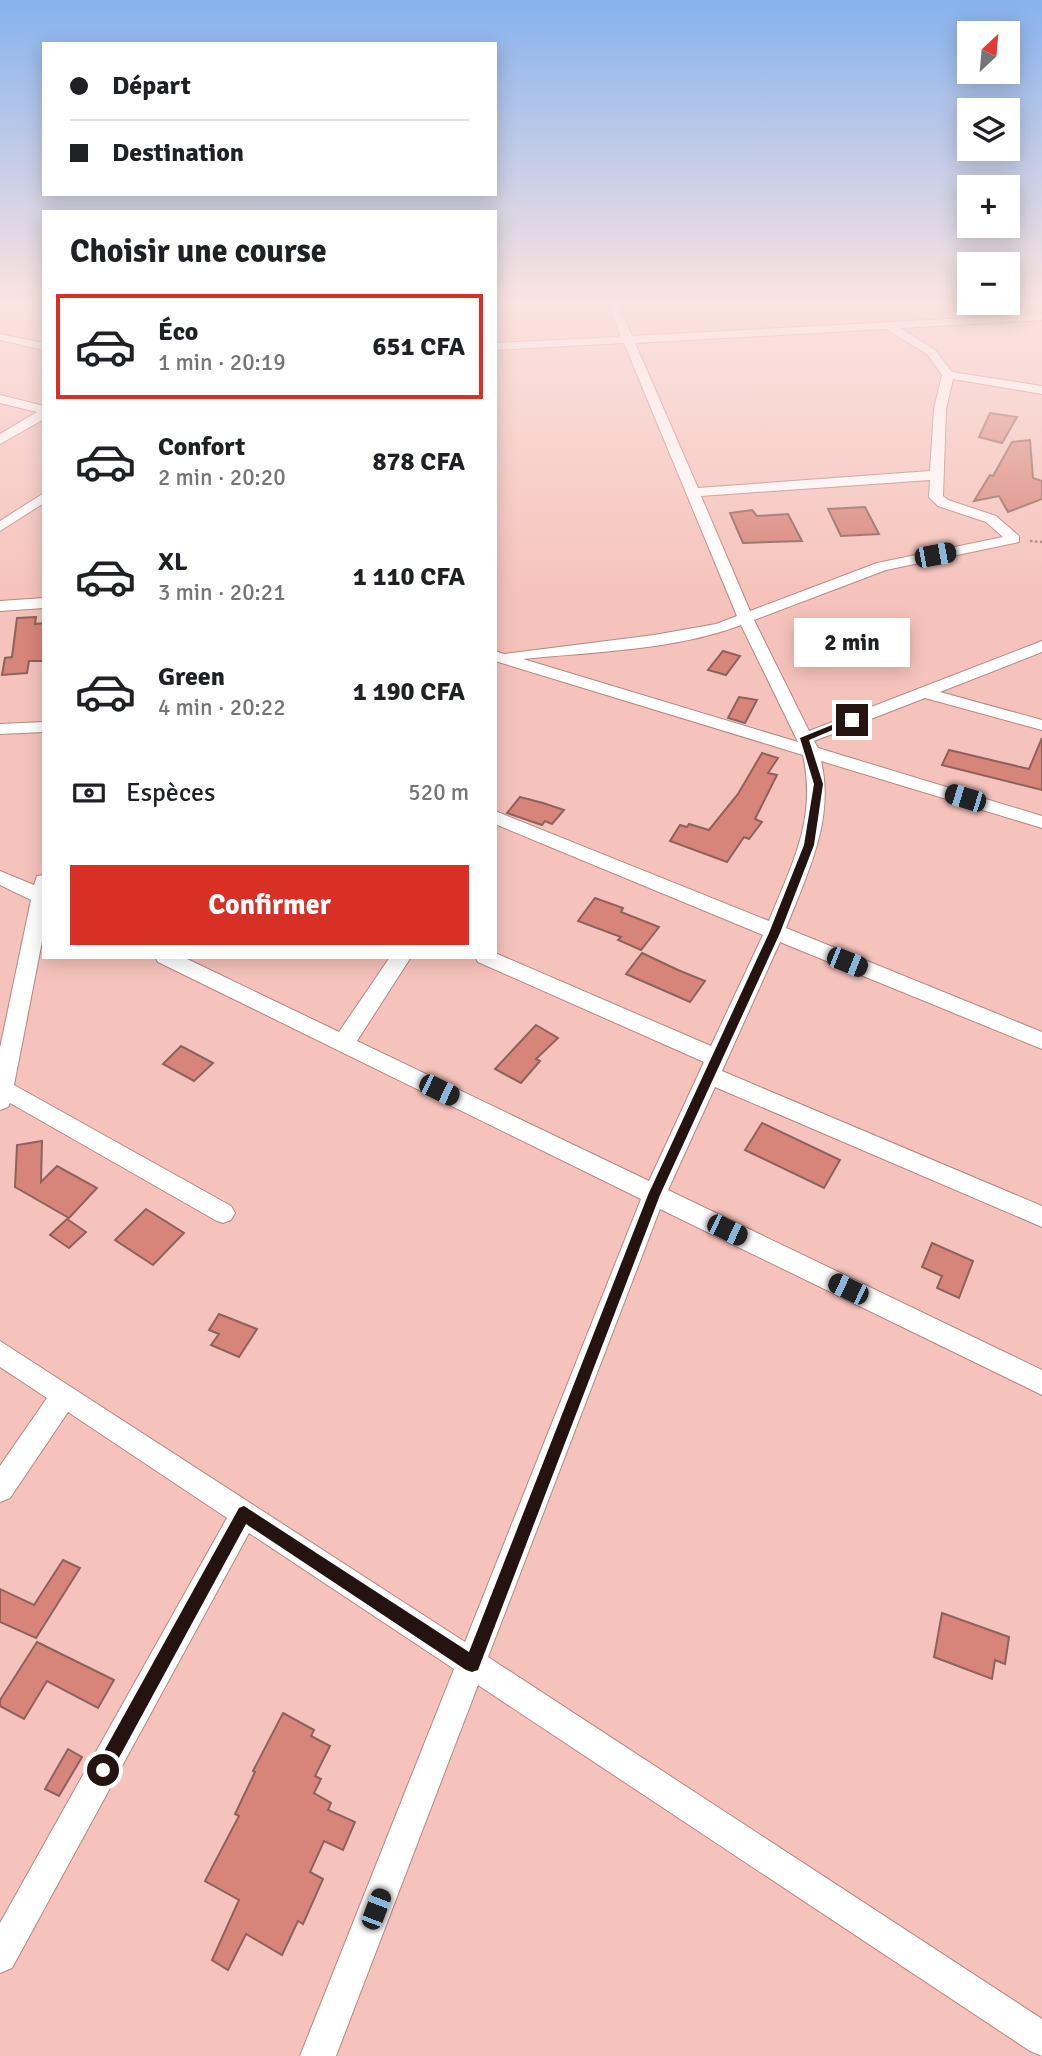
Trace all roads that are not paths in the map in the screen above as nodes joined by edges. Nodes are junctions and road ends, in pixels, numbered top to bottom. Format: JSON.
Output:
{"nodes":[{"id":1,"x":0,"y":398,"type":"edge"},
{"id":2,"x":651,"y":398,"type":"edge"},
{"id":3,"x":943,"y":398,"type":"edge"},
{"id":4,"x":42,"y":411,"type":"edge"},
{"id":5,"x":42,"y":413,"type":"edge"},
{"id":6,"x":0,"y":440,"type":"edge"},
{"id":7,"x":937,"y":475,"type":"junction"},
{"id":8,"x":692,"y":493,"type":"junction"},
{"id":9,"x":42,"y":498,"type":"edge"},
{"id":10,"x":0,"y":527,"type":"edge"},
{"id":11,"x":42,"y":603,"type":"edge"},
{"id":12,"x":0,"y":606,"type":"edge"},
{"id":13,"x":746,"y":619,"type":"junction"},
{"id":14,"x":1042,"y":646,"type":"edge"},
{"id":15,"x":497,"y":658,"type":"edge"},
{"id":16,"x":923,"y":692,"type":"junction"},
{"id":17,"x":1042,"y":725,"type":"edge"},
{"id":18,"x":42,"y":727,"type":"edge"},
{"id":19,"x":0,"y":729,"type":"edge"},
{"id":20,"x":807,"y":744,"type":"junction"},
{"id":21,"x":497,"y":818,"type":"edge"},
{"id":22,"x":1042,"y":822,"type":"edge"},
{"id":23,"x":0,"y":877,"type":"edge"},
{"id":24,"x":42,"y":892,"type":"edge"},
{"id":25,"x":42,"y":897,"type":"edge"},
{"id":26,"x":774,"y":933,"type":"junction"},
{"id":27,"x":169,"y":959,"type":"edge"},
{"id":28,"x":400,"y":959,"type":"edge"},
{"id":29,"x":489,"y":959,"type":"edge"},
{"id":30,"x":1042,"y":1041,"type":"edge"},
{"id":31,"x":343,"y":1044,"type":"junction"},
{"id":32,"x":713,"y":1066,"type":"junction"},
{"id":33,"x":1,"y":1092,"type":"edge"},
{"id":34,"x":654,"y":1195,"type":"junction"},
{"id":35,"x":223,"y":1213,"type":"dead end"},
{"id":36,"x":1042,"y":1217,"type":"edge"},
{"id":37,"x":0,"y":1353,"type":"edge"},
{"id":38,"x":1042,"y":1382,"type":"edge"},
{"id":39,"x":64,"y":1396,"type":"junction"},
{"id":40,"x":0,"y":1489,"type":"edge"},
{"id":41,"x":244,"y":1514,"type":"junction"},
{"id":42,"x":472,"y":1664,"type":"junction"},
{"id":43,"x":0,"y":1956,"type":"edge"},
{"id":44,"x":1042,"y":2039,"type":"edge"},
{"id":45,"x":318,"y":2056,"type":"edge"}],
"edges":[{"from":1,"to":4,"type":"street"},
{"from":2,"to":8,"type":"street"},
{"from":3,"to":7,"type":"street"},
{"from":5,"to":6,"type":"street"},
{"from":7,"to":8,"type":"street"},
{"from":7,"to":13,"type":"street"},
{"from":8,"to":13,"type":"street"},
{"from":9,"to":10,"type":"street"},
{"from":11,"to":12,"type":"street"},
{"from":13,"to":15,"type":"street"},
{"from":13,"to":20,"type":"street"},
{"from":14,"to":16,"type":"street"},
{"from":15,"to":20,"type":"street"},
{"from":16,"to":17,"type":"street"},
{"from":16,"to":20,"type":"street"},
{"from":18,"to":19,"type":"street"},
{"from":20,"to":22,"type":"street"},
{"from":20,"to":26,"type":"street"},
{"from":21,"to":26,"type":"street"},
{"from":23,"to":24,"type":"street"},
{"from":25,"to":33,"type":"street"},
{"from":26,"to":30,"type":"street"},
{"from":26,"to":32,"type":"street"},
{"from":27,"to":31,"type":"street"},
{"from":28,"to":31,"type":"street"},
{"from":29,"to":32,"type":"street"},
{"from":31,"to":34,"type":"street"},
{"from":32,"to":34,"type":"street"},
{"from":32,"to":36,"type":"street"},
{"from":33,"to":35,"type":"street"},
{"from":34,"to":38,"type":"street"},
{"from":34,"to":42,"type":"street"},
{"from":37,"to":39,"type":"street"},
{"from":39,"to":40,"type":"street"},
{"from":39,"to":41,"type":"street"},
{"from":41,"to":42,"type":"street"},
{"from":41,"to":43,"type":"street"},
{"from":42,"to":44,"type":"street"},
{"from":42,"to":45,"type":"street"}]}
